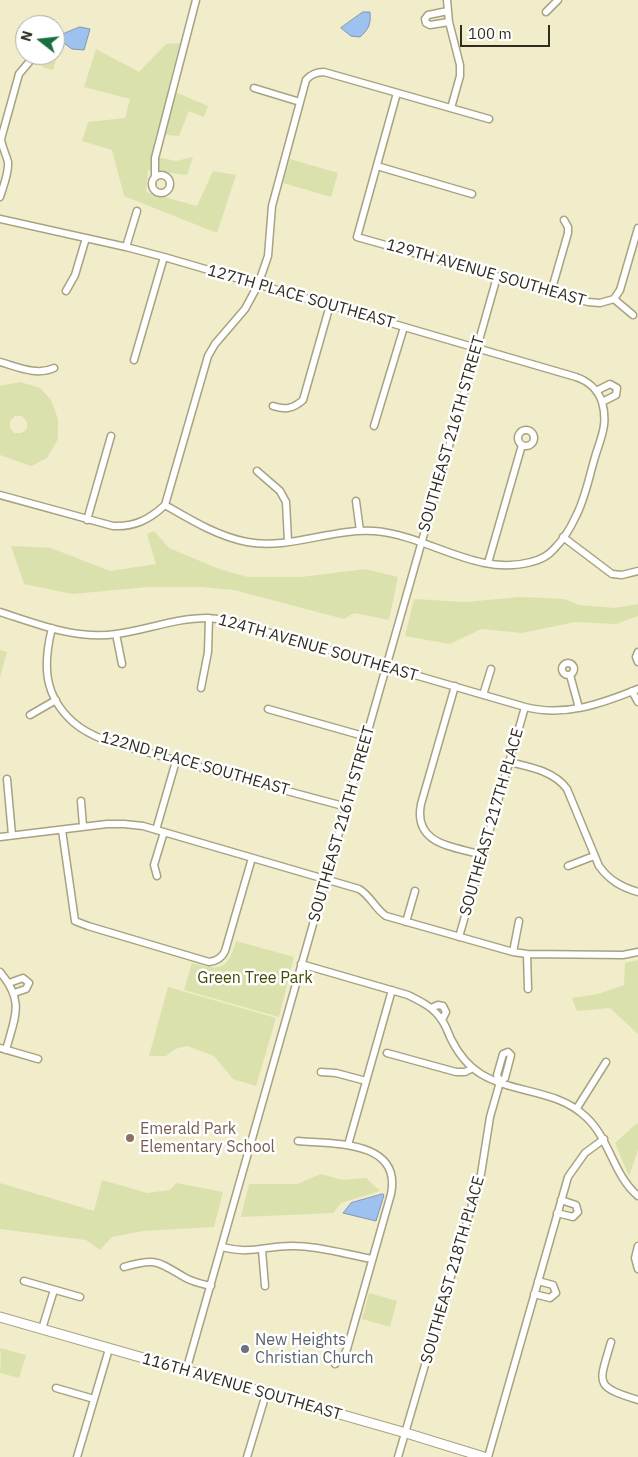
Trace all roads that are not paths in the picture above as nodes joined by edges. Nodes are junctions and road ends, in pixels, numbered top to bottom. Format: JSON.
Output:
{"nodes":[{"id":1,"x":196,"y":0,"type":"edge"},
{"id":2,"x":447,"y":0,"type":"edge"},
{"id":3,"x":558,"y":0,"type":"edge"},
{"id":4,"x":448,"y":11,"type":"junction"},
{"id":5,"x":546,"y":12,"type":"dead end"},
{"id":6,"x":449,"y":22,"type":"junction"},
{"id":7,"x":27,"y":65,"type":"edge"},
{"id":8,"x":254,"y":88,"type":"dead end"},
{"id":9,"x":397,"y":93,"type":"junction"},
{"id":10,"x":300,"y":102,"type":"junction"},
{"id":11,"x":451,"y":108,"type":"junction"},
{"id":12,"x":490,"y":119,"type":"dead end"},
{"id":13,"x":377,"y":166,"type":"junction"},
{"id":14,"x":155,"y":177,"type":"dead end"},
{"id":15,"x":472,"y":194,"type":"dead end"},
{"id":16,"x":0,"y":197,"type":"edge"},
{"id":17,"x":137,"y":211,"type":"dead end"},
{"id":18,"x":0,"y":219,"type":"edge"},
{"id":19,"x":564,"y":220,"type":"dead end"},
{"id":20,"x":638,"y":228,"type":"edge"},
{"id":21,"x":637,"y":236,"type":"edge"},
{"id":22,"x":86,"y":238,"type":"junction"},
{"id":23,"x":126,"y":247,"type":"junction"},
{"id":24,"x":635,"y":250,"type":"edge"},
{"id":25,"x":164,"y":257,"type":"junction"},
{"id":26,"x":497,"y":278,"type":"junction"},
{"id":27,"x":258,"y":285,"type":"junction"},
{"id":28,"x":66,"y":291,"type":"dead end"},
{"id":29,"x":551,"y":292,"type":"junction"},
{"id":30,"x":614,"y":298,"type":"junction"},
{"id":31,"x":330,"y":305,"type":"junction"},
{"id":32,"x":633,"y":315,"type":"dead end"},
{"id":33,"x":404,"y":327,"type":"junction"},
{"id":34,"x":476,"y":348,"type":"junction"},
{"id":35,"x":134,"y":360,"type":"dead end"},
{"id":36,"x":0,"y":362,"type":"edge"},
{"id":37,"x":54,"y":368,"type":"dead end"},
{"id":38,"x":273,"y":406,"type":"dead end"},
{"id":39,"x":374,"y":426,"type":"dead end"},
{"id":40,"x":111,"y":436,"type":"dead end"},
{"id":41,"x":522,"y":445,"type":"dead end"},
{"id":42,"x":257,"y":471,"type":"dead end"},
{"id":43,"x":0,"y":494,"type":"edge"},
{"id":44,"x":356,"y":501,"type":"dead end"},
{"id":45,"x":164,"y":505,"type":"junction"},
{"id":46,"x":87,"y":520,"type":"junction"},
{"id":47,"x":360,"y":531,"type":"junction"},
{"id":48,"x":563,"y":537,"type":"junction"},
{"id":49,"x":288,"y":541,"type":"junction"},
{"id":50,"x":421,"y":542,"type":"junction"},
{"id":51,"x":488,"y":563,"type":"junction"},
{"id":52,"x":638,"y":571,"type":"edge"},
{"id":53,"x":0,"y":612,"type":"edge"},
{"id":54,"x":209,"y":618,"type":"junction"},
{"id":55,"x":52,"y":628,"type":"junction"},
{"id":56,"x":116,"y":634,"type":"junction"},
{"id":57,"x":638,"y":652,"type":"edge"},
{"id":58,"x":638,"y":662,"type":"edge"},
{"id":59,"x":122,"y":664,"type":"dead end"},
{"id":60,"x":386,"y":667,"type":"junction"},
{"id":61,"x":491,"y":669,"type":"dead end"},
{"id":62,"x":570,"y":675,"type":"dead end"},
{"id":63,"x":455,"y":686,"type":"junction"},
{"id":64,"x":201,"y":688,"type":"dead end"},
{"id":65,"x":635,"y":690,"type":"edge"},
{"id":66,"x":483,"y":695,"type":"junction"},
{"id":67,"x":56,"y":700,"type":"junction"},
{"id":68,"x":638,"y":702,"type":"edge"},
{"id":69,"x":525,"y":707,"type":"junction"},
{"id":70,"x":579,"y":708,"type":"junction"},
{"id":71,"x":268,"y":709,"type":"dead end"},
{"id":72,"x":30,"y":715,"type":"dead end"},
{"id":73,"x":367,"y":737,"type":"junction"},
{"id":74,"x":176,"y":760,"type":"junction"},
{"id":75,"x":509,"y":762,"type":"junction"},
{"id":76,"x":7,"y":779,"type":"dead end"},
{"id":77,"x":81,"y":801,"type":"dead end"},
{"id":78,"x":347,"y":807,"type":"junction"},
{"id":79,"x":83,"y":826,"type":"junction"},
{"id":80,"x":62,"y":830,"type":"junction"},
{"id":81,"x":160,"y":831,"type":"junction"},
{"id":82,"x":12,"y":835,"type":"junction"},
{"id":83,"x":0,"y":838,"type":"edge"},
{"id":84,"x":482,"y":855,"type":"junction"},
{"id":85,"x":594,"y":856,"type":"junction"},
{"id":86,"x":252,"y":858,"type":"junction"},
{"id":87,"x":568,"y":866,"type":"dead end"},
{"id":88,"x":157,"y":876,"type":"dead end"},
{"id":89,"x":326,"y":880,"type":"junction"},
{"id":90,"x":415,"y":891,"type":"dead end"},
{"id":91,"x":638,"y":892,"type":"edge"},
{"id":92,"x":519,"y":921,"type":"dead end"},
{"id":93,"x":406,"y":922,"type":"junction"},
{"id":94,"x":459,"y":937,"type":"junction"},
{"id":95,"x":514,"y":952,"type":"junction"},
{"id":96,"x":638,"y":952,"type":"edge"},
{"id":97,"x":527,"y":954,"type":"junction"},
{"id":98,"x":301,"y":964,"type":"junction"},
{"id":99,"x":0,"y":972,"type":"edge"},
{"id":100,"x":9,"y":983,"type":"junction"},
{"id":101,"x":528,"y":989,"type":"dead end"},
{"id":102,"x":392,"y":990,"type":"junction"},
{"id":103,"x":14,"y":993,"type":"junction"},
{"id":104,"x":3,"y":1049,"type":"edge"},
{"id":105,"x":387,"y":1053,"type":"dead end"},
{"id":106,"x":38,"y":1059,"type":"dead end"},
{"id":107,"x":606,"y":1062,"type":"dead end"},
{"id":108,"x":473,"y":1068,"type":"junction"},
{"id":109,"x":321,"y":1072,"type":"dead end"},
{"id":110,"x":366,"y":1081,"type":"junction"},
{"id":111,"x":500,"y":1082,"type":"junction"},
{"id":112,"x":577,"y":1108,"type":"junction"},
{"id":113,"x":604,"y":1139,"type":"junction"},
{"id":114,"x":298,"y":1141,"type":"dead end"},
{"id":115,"x":348,"y":1145,"type":"junction"},
{"id":116,"x":638,"y":1196,"type":"edge"},
{"id":117,"x":561,"y":1200,"type":"junction"},
{"id":118,"x":557,"y":1213,"type":"junction"},
{"id":119,"x":222,"y":1246,"type":"junction"},
{"id":120,"x":638,"y":1246,"type":"edge"},
{"id":121,"x":262,"y":1250,"type":"junction"},
{"id":122,"x":372,"y":1259,"type":"junction"},
{"id":123,"x":124,"y":1267,"type":"dead end"},
{"id":124,"x":638,"y":1269,"type":"edge"},
{"id":125,"x":538,"y":1280,"type":"junction"},
{"id":126,"x":24,"y":1281,"type":"dead end"},
{"id":127,"x":211,"y":1286,"type":"junction"},
{"id":128,"x":266,"y":1286,"type":"dead end"},
{"id":129,"x":54,"y":1290,"type":"junction"},
{"id":130,"x":534,"y":1294,"type":"junction"},
{"id":131,"x":80,"y":1297,"type":"dead end"},
{"id":132,"x":0,"y":1317,"type":"edge"},
{"id":133,"x":42,"y":1329,"type":"junction"},
{"id":134,"x":611,"y":1342,"type":"dead end"},
{"id":135,"x":109,"y":1349,"type":"junction"},
{"id":136,"x":335,"y":1364,"type":"dead end"},
{"id":137,"x":186,"y":1371,"type":"junction"},
{"id":138,"x":56,"y":1388,"type":"dead end"},
{"id":139,"x":266,"y":1394,"type":"junction"},
{"id":140,"x":94,"y":1399,"type":"junction"},
{"id":141,"x":638,"y":1400,"type":"edge"},
{"id":142,"x":406,"y":1433,"type":"junction"},
{"id":143,"x":77,"y":1457,"type":"edge"},
{"id":144,"x":247,"y":1457,"type":"edge"},
{"id":145,"x":398,"y":1457,"type":"edge"},
{"id":146,"x":484,"y":1457,"type":"edge"},
{"id":147,"x":488,"y":1457,"type":"edge"}],
"edges":[{"from":1,"to":14,"type":"street"},
{"from":2,"to":4,"type":"street"},
{"from":3,"to":5,"type":"street"},
{"from":4,"to":6,"type":"street"},
{"from":4,"to":6,"type":"street"},
{"from":6,"to":11,"type":"street"},
{"from":7,"to":16,"type":"street"},
{"from":8,"to":10,"type":"street"},
{"from":9,"to":10,"type":"street"},
{"from":9,"to":11,"type":"street"},
{"from":9,"to":13,"type":"street"},
{"from":10,"to":27,"type":"street"},
{"from":11,"to":12,"type":"street"},
{"from":13,"to":15,"type":"street"},
{"from":13,"to":26,"type":"street","name":"129TH AVENUE SOUTHEAST"},
{"from":17,"to":23,"type":"street"},
{"from":18,"to":22,"type":"street","name":"127TH PLACE SOUTHEAST"},
{"from":19,"to":29,"type":"street"},
{"from":20,"to":21,"type":"street"},
{"from":21,"to":24,"type":"street"},
{"from":22,"to":23,"type":"street","name":"127TH PLACE SOUTHEAST"},
{"from":22,"to":28,"type":"street"},
{"from":23,"to":25,"type":"street","name":"127TH PLACE SOUTHEAST"},
{"from":24,"to":30,"type":"street"},
{"from":25,"to":27,"type":"street","name":"127TH PLACE SOUTHEAST"},
{"from":25,"to":35,"type":"street"},
{"from":26,"to":29,"type":"street","name":"129TH AVENUE SOUTHEAST"},
{"from":26,"to":34,"type":"street","name":"SOUTHEAST 216TH STREET"},
{"from":27,"to":31,"type":"street","name":"127TH PLACE SOUTHEAST"},
{"from":27,"to":45,"type":"street"},
{"from":29,"to":30,"type":"street","name":"129TH AVENUE SOUTHEAST"},
{"from":30,"to":32,"type":"street"},
{"from":31,"to":33,"type":"street","name":"127TH PLACE SOUTHEAST"},
{"from":31,"to":38,"type":"street"},
{"from":33,"to":34,"type":"street","name":"127TH PLACE SOUTHEAST"},
{"from":33,"to":39,"type":"street"},
{"from":34,"to":48,"type":"street","name":"127TH PLACE SOUTHEAST"},
{"from":34,"to":50,"type":"street","name":"SOUTHEAST 216TH STREET"},
{"from":36,"to":37,"type":"street"},
{"from":40,"to":46,"type":"street"},
{"from":41,"to":51,"type":"street"},
{"from":42,"to":49,"type":"street"},
{"from":43,"to":46,"type":"street"},
{"from":44,"to":47,"type":"street"},
{"from":45,"to":46,"type":"street"},
{"from":45,"to":49,"type":"street"},
{"from":47,"to":49,"type":"street"},
{"from":47,"to":50,"type":"street"},
{"from":48,"to":51,"type":"street"},
{"from":48,"to":52,"type":"street"},
{"from":50,"to":51,"type":"street"},
{"from":50,"to":60,"type":"street","name":"SOUTHEAST 216TH STREET"},
{"from":53,"to":55,"type":"street","name":"124TH AVENUE SOUTHEAST"},
{"from":54,"to":56,"type":"street","name":"124TH AVENUE SOUTHEAST"},
{"from":54,"to":60,"type":"street","name":"124TH AVENUE SOUTHEAST"},
{"from":54,"to":64,"type":"street"},
{"from":55,"to":56,"type":"street","name":"124TH AVENUE SOUTHEAST"},
{"from":55,"to":67,"type":"street","name":"122ND PLACE SOUTHEAST"},
{"from":56,"to":59,"type":"street"},
{"from":57,"to":58,"type":"street"},
{"from":60,"to":63,"type":"street","name":"124TH AVENUE SOUTHEAST"},
{"from":60,"to":73,"type":"street","name":"SOUTHEAST 216TH STREET"},
{"from":61,"to":66,"type":"street"},
{"from":62,"to":70,"type":"street"},
{"from":63,"to":66,"type":"street","name":"124TH AVENUE SOUTHEAST"},
{"from":63,"to":84,"type":"street"},
{"from":65,"to":68,"type":"street","name":"124TH AVENUE SOUTHEAST"},
{"from":65,"to":70,"type":"street","name":"124TH AVENUE SOUTHEAST"},
{"from":66,"to":69,"type":"street","name":"124TH AVENUE SOUTHEAST"},
{"from":67,"to":72,"type":"street"},
{"from":67,"to":74,"type":"street","name":"122ND PLACE SOUTHEAST"},
{"from":69,"to":70,"type":"street","name":"124TH AVENUE SOUTHEAST"},
{"from":69,"to":75,"type":"street","name":"SOUTHEAST 217TH PLACE"},
{"from":71,"to":73,"type":"street"},
{"from":73,"to":78,"type":"street","name":"SOUTHEAST 216TH STREET"},
{"from":74,"to":78,"type":"street","name":"122ND PLACE SOUTHEAST"},
{"from":74,"to":81,"type":"street"},
{"from":75,"to":84,"type":"street","name":"SOUTHEAST 217TH PLACE"},
{"from":75,"to":85,"type":"street"},
{"from":76,"to":82,"type":"street"},
{"from":77,"to":79,"type":"street"},
{"from":78,"to":89,"type":"street","name":"SOUTHEAST 216TH STREET"},
{"from":79,"to":80,"type":"street"},
{"from":79,"to":81,"type":"street"},
{"from":80,"to":82,"type":"street"},
{"from":80,"to":86,"type":"street"},
{"from":81,"to":86,"type":"street"},
{"from":81,"to":88,"type":"street"},
{"from":82,"to":83,"type":"street"},
{"from":84,"to":94,"type":"street","name":"SOUTHEAST 217TH PLACE"},
{"from":85,"to":87,"type":"street"},
{"from":85,"to":91,"type":"street"},
{"from":86,"to":89,"type":"street"},
{"from":89,"to":93,"type":"street"},
{"from":89,"to":98,"type":"street","name":"SOUTHEAST 216TH STREET"},
{"from":90,"to":93,"type":"street"},
{"from":92,"to":95,"type":"street"},
{"from":93,"to":94,"type":"street"},
{"from":94,"to":95,"type":"street"},
{"from":95,"to":97,"type":"street"},
{"from":96,"to":97,"type":"street"},
{"from":97,"to":101,"type":"street"},
{"from":98,"to":102,"type":"street"},
{"from":98,"to":119,"type":"street","name":"SOUTHEAST 216TH STREET"},
{"from":99,"to":100,"type":"street"},
{"from":100,"to":103,"type":"street"},
{"from":100,"to":103,"type":"street"},
{"from":102,"to":108,"type":"street"},
{"from":102,"to":110,"type":"street"},
{"from":103,"to":104,"type":"street"},
{"from":104,"to":106,"type":"street"},
{"from":105,"to":108,"type":"street"},
{"from":107,"to":112,"type":"street"},
{"from":108,"to":111,"type":"street"},
{"from":109,"to":110,"type":"street"},
{"from":110,"to":115,"type":"street"},
{"from":111,"to":112,"type":"street"},
{"from":111,"to":142,"type":"street","name":"SOUTHEAST 218TH PLACE"},
{"from":112,"to":113,"type":"street"},
{"from":113,"to":116,"type":"street"},
{"from":113,"to":117,"type":"street"},
{"from":114,"to":115,"type":"street"},
{"from":115,"to":122,"type":"street"},
{"from":117,"to":118,"type":"street"},
{"from":117,"to":118,"type":"street"},
{"from":118,"to":125,"type":"street"},
{"from":119,"to":121,"type":"street"},
{"from":119,"to":127,"type":"street","name":"SOUTHEAST 216TH STREET"},
{"from":120,"to":124,"type":"street"},
{"from":121,"to":122,"type":"street"},
{"from":121,"to":128,"type":"street"},
{"from":122,"to":136,"type":"street"},
{"from":123,"to":127,"type":"street"},
{"from":125,"to":130,"type":"street"},
{"from":125,"to":130,"type":"street"},
{"from":126,"to":129,"type":"street"},
{"from":127,"to":137,"type":"street","name":"SOUTHEAST 216TH STREET"},
{"from":129,"to":131,"type":"street"},
{"from":129,"to":133,"type":"street"},
{"from":130,"to":147,"type":"street"},
{"from":132,"to":133,"type":"main road","name":"116TH AVENUE SOUTHEAST"},
{"from":133,"to":135,"type":"main road","name":"116TH AVENUE SOUTHEAST"},
{"from":134,"to":141,"type":"street"},
{"from":135,"to":137,"type":"main road","name":"116TH AVENUE SOUTHEAST"},
{"from":135,"to":140,"type":"street"},
{"from":137,"to":139,"type":"main road","name":"116TH AVENUE SOUTHEAST"},
{"from":138,"to":140,"type":"street"},
{"from":139,"to":142,"type":"main road","name":"116TH AVENUE SOUTHEAST"},
{"from":139,"to":144,"type":"street"},
{"from":140,"to":143,"type":"street"},
{"from":142,"to":145,"type":"street","name":"SOUTHEAST 218TH PLACE"},
{"from":142,"to":146,"type":"main road","name":"116TH AVENUE SOUTHEAST"}]}
